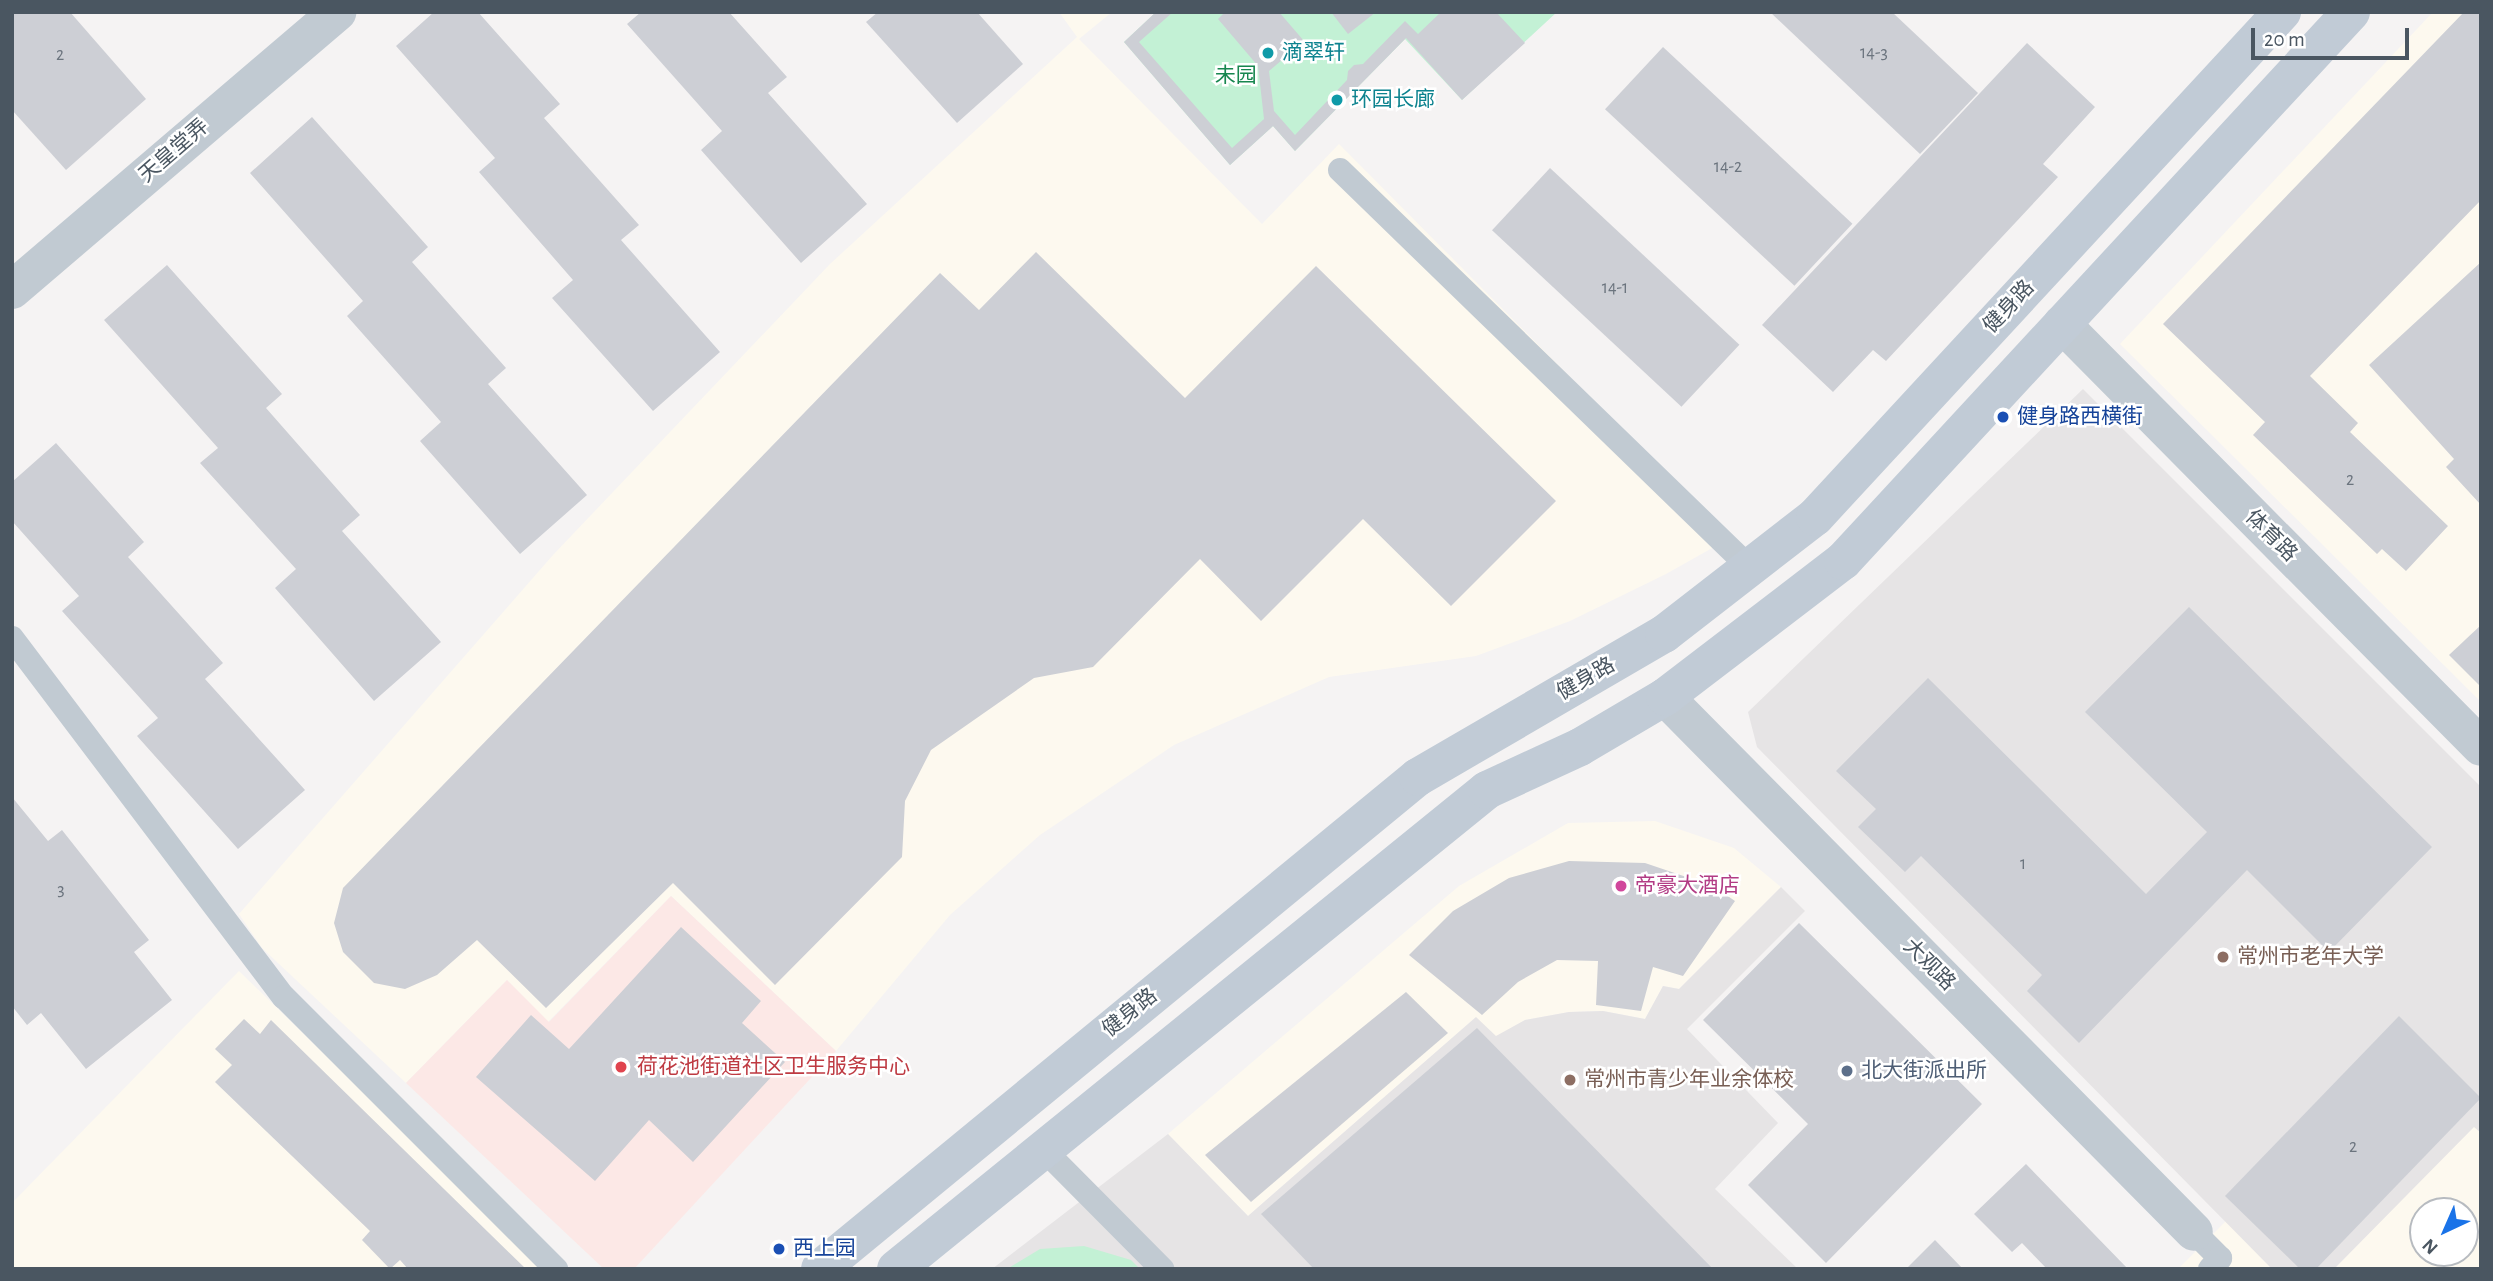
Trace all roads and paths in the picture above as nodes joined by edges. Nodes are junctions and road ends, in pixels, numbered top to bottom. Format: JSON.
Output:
{"nodes":[{"id":1,"x":337,"y":12,"type":"edge"},
{"id":2,"x":2282,"y":12,"type":"edge"},
{"id":3,"x":2351,"y":12,"type":"edge"},
{"id":4,"x":1339,"y":170,"type":"dead end"},
{"id":5,"x":12,"y":290,"type":"edge"},
{"id":6,"x":2062,"y":324,"type":"junction"},
{"id":7,"x":1750,"y":568,"type":"junction"},
{"id":8,"x":12,"y":638,"type":"edge"},
{"id":9,"x":1665,"y":697,"type":"junction"},
{"id":10,"x":2481,"y":747,"type":"edge"},
{"id":11,"x":1045,"y":1150,"type":"junction"},
{"id":12,"x":2194,"y":1232,"type":"joint"},
{"id":13,"x":556,"y":1269,"type":"edge"},
{"id":14,"x":820,"y":1269,"type":"edge"},
{"id":15,"x":896,"y":1269,"type":"edge"},
{"id":16,"x":1162,"y":1269,"type":"edge"},
{"id":17,"x":2210,"y":1269,"type":"edge"}],
"edges":[{"from":1,"to":5,"type":"street","name":"天皇堂弄"},
{"from":2,"to":7,"type":"main road","name":"健身路"},
{"from":3,"to":6,"type":"main road"},
{"from":4,"to":7,"type":"lane"},
{"from":6,"to":9,"type":"main road"},
{"from":6,"to":10,"type":"street","name":"体育路"},
{"from":7,"to":14,"type":"main road","name":"健身路"},
{"from":8,"to":13,"type":"lane"},
{"from":9,"to":11,"type":"main road"},
{"from":9,"to":12,"type":"street","name":"大观路"},
{"from":11,"to":15,"type":"main road"},
{"from":11,"to":16,"type":"lane"},
{"from":12,"to":17,"type":"lane"}]}
